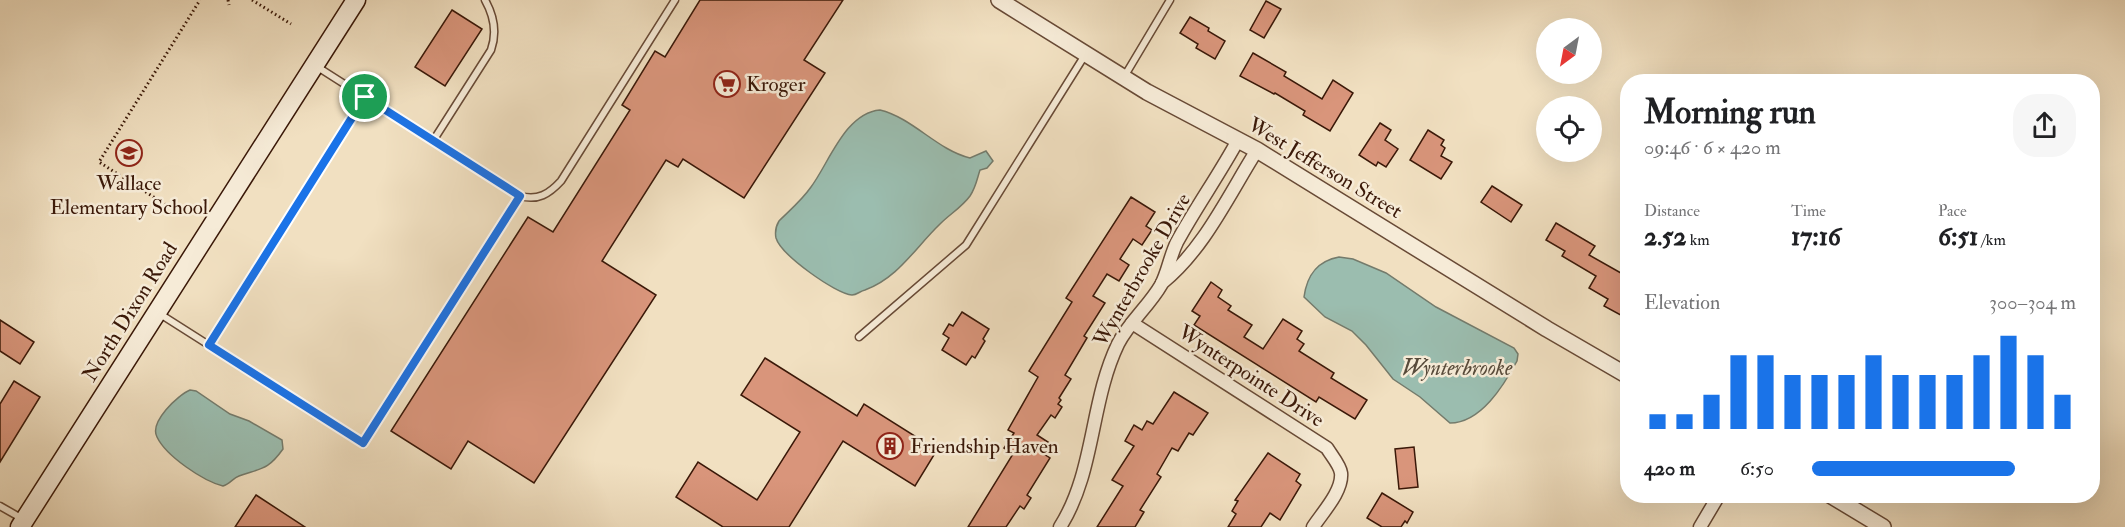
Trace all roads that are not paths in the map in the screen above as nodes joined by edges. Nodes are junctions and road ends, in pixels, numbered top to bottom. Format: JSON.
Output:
{"nodes":[{"id":1,"x":356,"y":0,"type":"edge"},
{"id":2,"x":485,"y":0,"type":"edge"},
{"id":3,"x":675,"y":0,"type":"edge"},
{"id":4,"x":999,"y":0,"type":"edge"},
{"id":5,"x":1170,"y":0,"type":"edge"},
{"id":6,"x":1085,"y":54,"type":"junction"},
{"id":7,"x":314,"y":65,"type":"junction"},
{"id":8,"x":1124,"y":78,"type":"junction"},
{"id":9,"x":365,"y":97,"type":"junction"},
{"id":10,"x":1238,"y":140,"type":"junction"},
{"id":11,"x":434,"y":141,"type":"junction"},
{"id":12,"x":1257,"y":150,"type":"junction"},
{"id":13,"x":520,"y":196,"type":"junction"},
{"id":14,"x":1161,"y":284,"type":"junction"},
{"id":15,"x":157,"y":312,"type":"junction"},
{"id":16,"x":1131,"y":323,"type":"junction"},
{"id":17,"x":859,"y":337,"type":"dead end"},
{"id":18,"x":209,"y":345,"type":"junction"},
{"id":19,"x":1620,"y":371,"type":"edge"},
{"id":20,"x":1714,"y":503,"type":"edge"},
{"id":21,"x":1843,"y":503,"type":"edge"},
{"id":22,"x":0,"y":506,"type":"edge"},
{"id":23,"x":22,"y":524,"type":"edge"},
{"id":24,"x":1060,"y":527,"type":"edge"},
{"id":25,"x":1313,"y":527,"type":"edge"},
{"id":26,"x":1700,"y":527,"type":"edge"},
{"id":27,"x":1883,"y":527,"type":"edge"}],
"edges":[{"from":1,"to":7,"type":"main road","name":"North Dixon Road"},
{"from":2,"to":11,"type":"lane"},
{"from":3,"to":13,"type":"lane"},
{"from":4,"to":6,"type":"street","name":"West Jefferson Street"},
{"from":5,"to":8,"type":"lane"},
{"from":6,"to":8,"type":"street","name":"West Jefferson Street"},
{"from":6,"to":17,"type":"lane"},
{"from":7,"to":9,"type":"lane"},
{"from":7,"to":15,"type":"main road","name":"North Dixon Road"},
{"from":8,"to":10,"type":"street","name":"West Jefferson Street"},
{"from":9,"to":11,"type":"lane"},
{"from":9,"to":18,"type":"lane"},
{"from":10,"to":12,"type":"street","name":"West Jefferson Street"},
{"from":10,"to":14,"type":"street","name":"Wynterbrooke Drive"},
{"from":11,"to":13,"type":"lane"},
{"from":12,"to":14,"type":"street"},
{"from":12,"to":19,"type":"street","name":"West Jefferson Street"},
{"from":13,"to":18,"type":"lane"},
{"from":14,"to":16,"type":"street","name":"Wynterbrooke Drive"},
{"from":15,"to":18,"type":"lane"},
{"from":15,"to":23,"type":"main road","name":"North Dixon Road"},
{"from":16,"to":24,"type":"street","name":"Wynterbrooke Drive"},
{"from":16,"to":25,"type":"street","name":"Wynterpointe Drive"},
{"from":20,"to":26,"type":"street"},
{"from":21,"to":27,"type":"street"},
{"from":22,"to":23,"type":"lane"}]}
